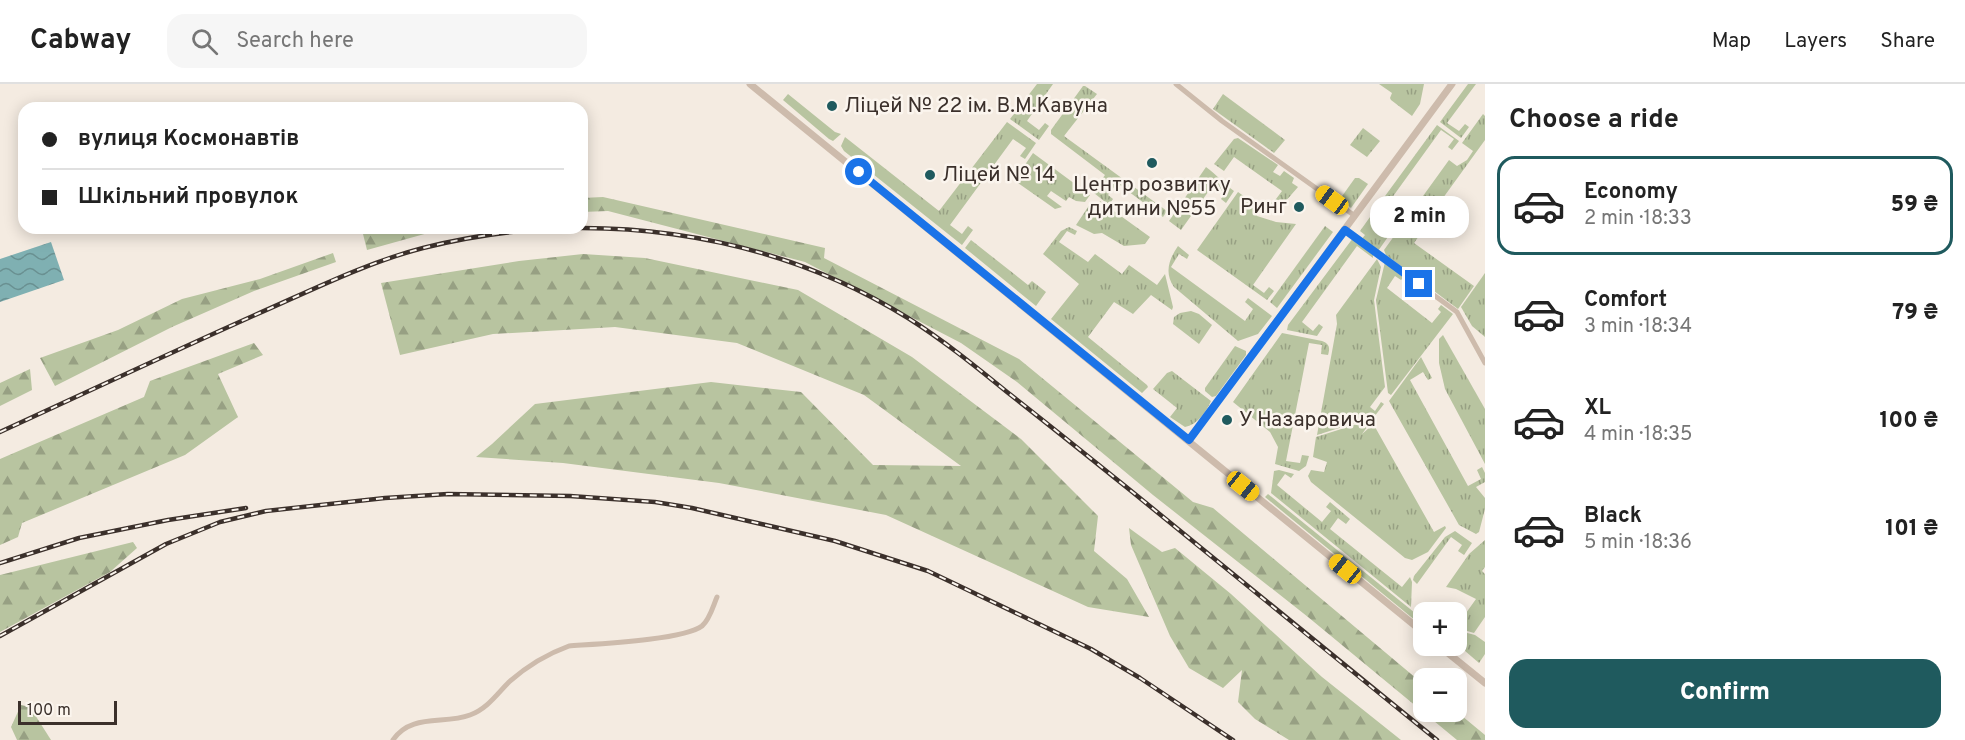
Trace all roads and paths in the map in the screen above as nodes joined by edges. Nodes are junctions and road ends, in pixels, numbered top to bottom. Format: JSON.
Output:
{"nodes":[{"id":1,"x":750,"y":84,"type":"edge"},
{"id":2,"x":1176,"y":84,"type":"edge"},
{"id":3,"x":1452,"y":84,"type":"edge"},
{"id":4,"x":1355,"y":216,"type":"junction"},
{"id":5,"x":1345,"y":230,"type":"junction"},
{"id":6,"x":1485,"y":363,"type":"edge"},
{"id":7,"x":1189,"y":440,"type":"junction"},
{"id":8,"x":717,"y":597,"type":"dead end"},
{"id":9,"x":1413,"y":624,"type":"edge"},
{"id":10,"x":1452,"y":656,"type":"edge"},
{"id":11,"x":1485,"y":683,"type":"edge"},
{"id":12,"x":393,"y":740,"type":"edge"}],
"edges":[{"from":1,"to":7,"type":"street"},
{"from":2,"to":4,"type":"street"},
{"from":3,"to":4,"type":"street"},
{"from":4,"to":5,"type":"street"},
{"from":5,"to":6,"type":"street"},
{"from":5,"to":7,"type":"street"},
{"from":7,"to":9,"type":"street"},
{"from":8,"to":12,"type":"street"},
{"from":10,"to":11,"type":"street"}]}
